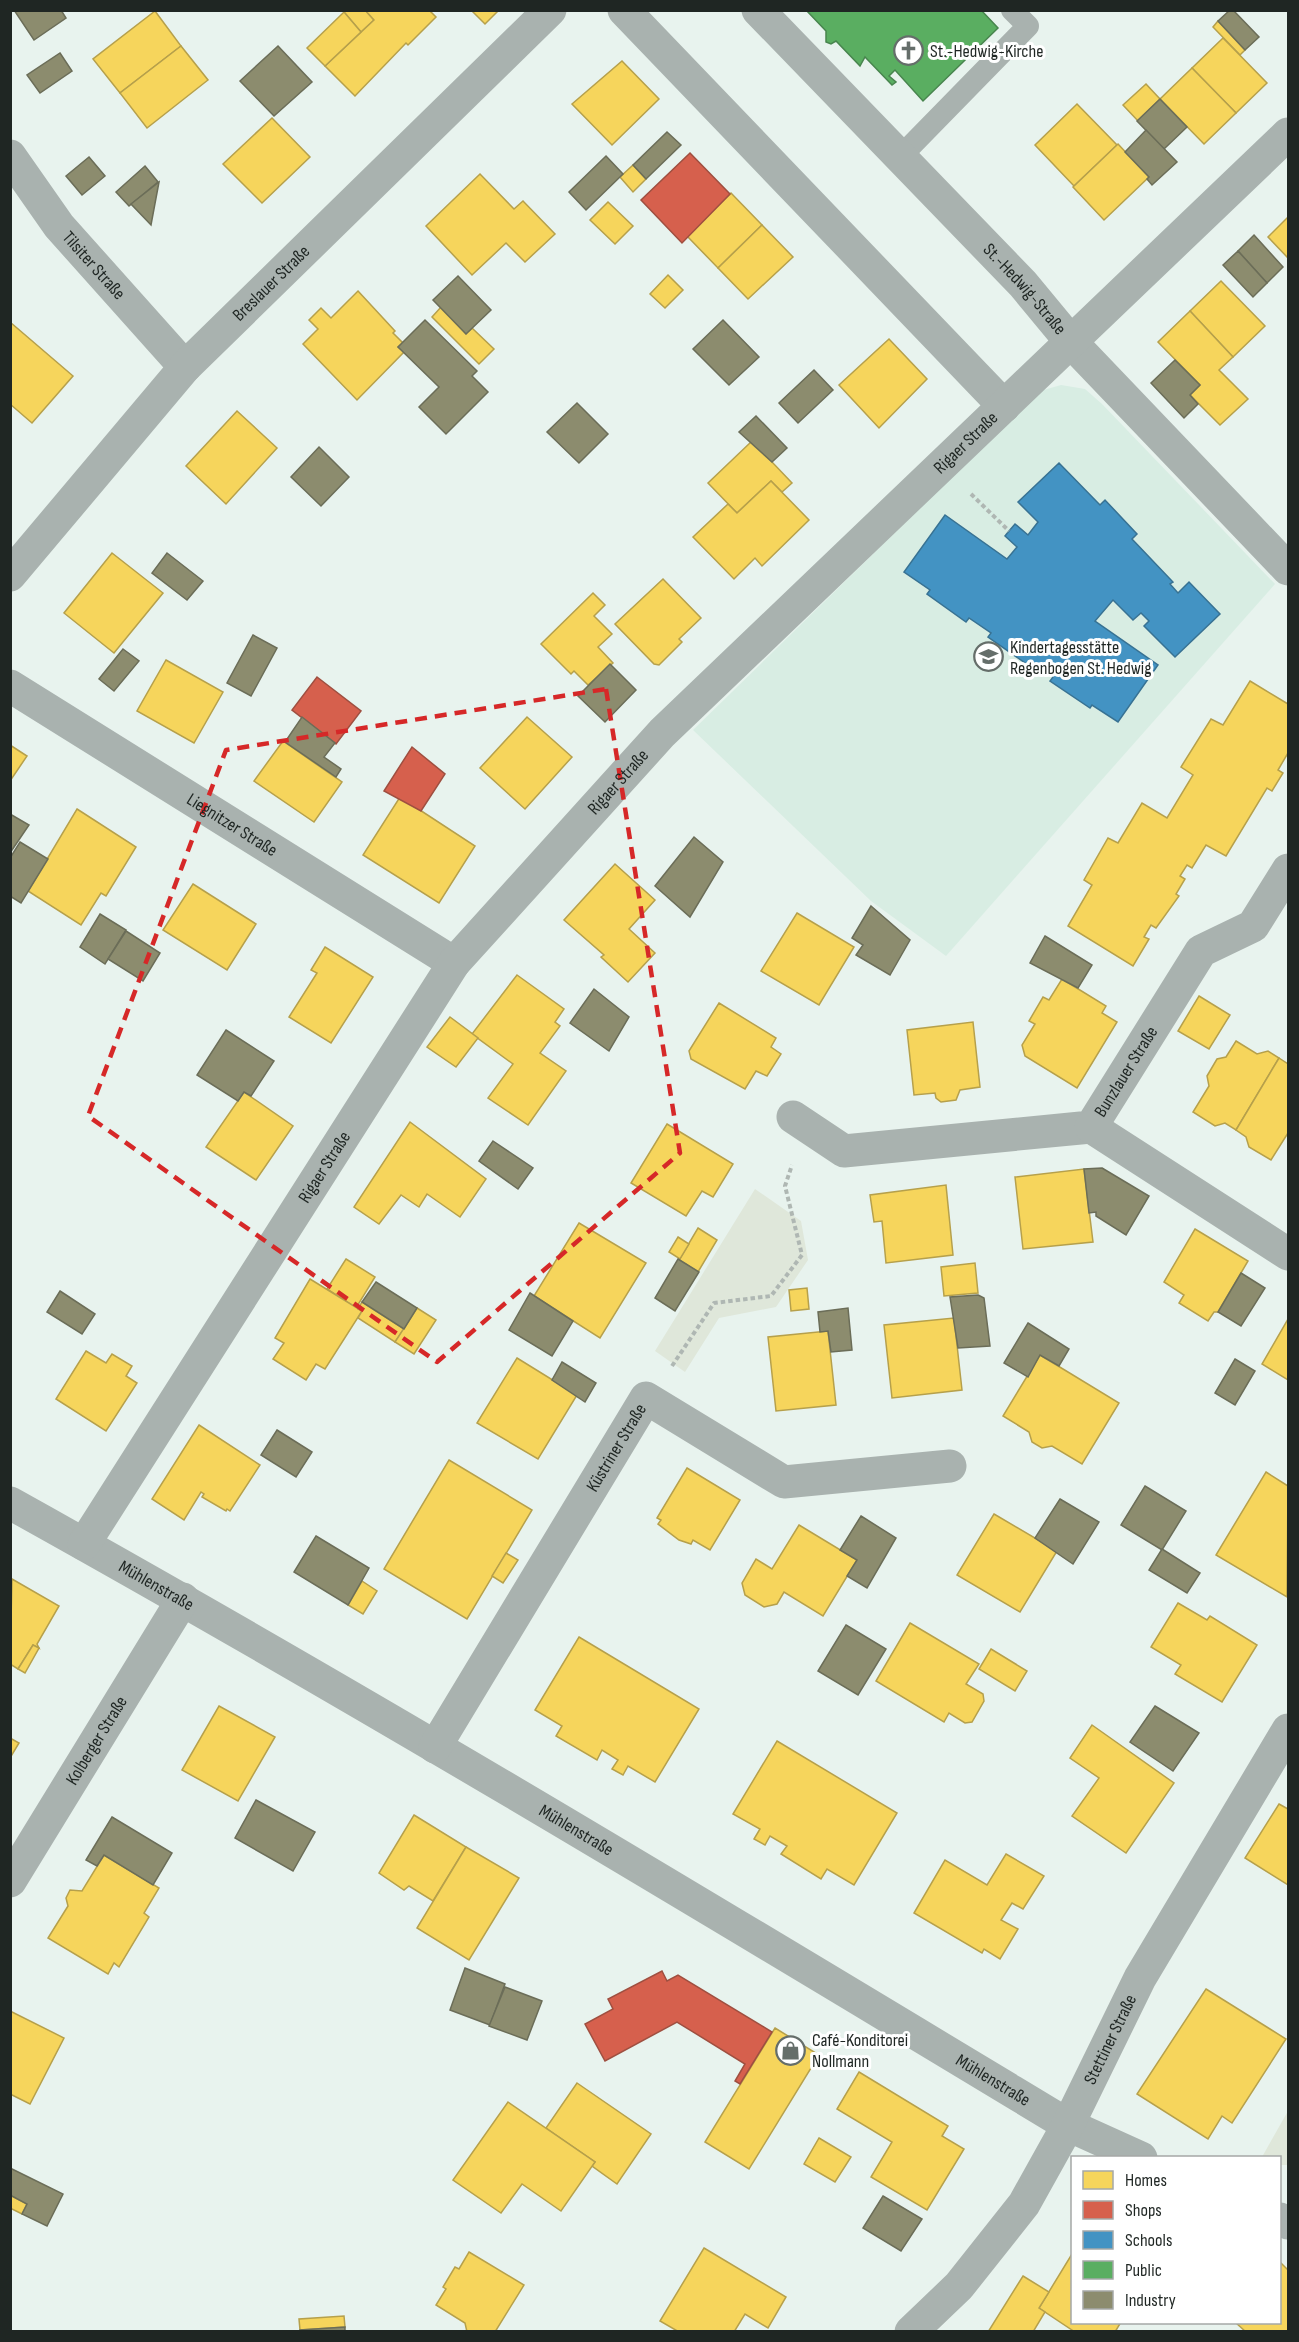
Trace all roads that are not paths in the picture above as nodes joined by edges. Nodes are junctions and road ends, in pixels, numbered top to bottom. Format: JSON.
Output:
{"nodes":[{"id":1,"x":550,"y":10,"type":"edge"},
{"id":2,"x":624,"y":10,"type":"edge"},
{"id":3,"x":758,"y":10,"type":"edge"},
{"id":4,"x":1012,"y":10,"type":"edge"},
{"id":5,"x":1288,"y":134,"type":"edge"},
{"id":6,"x":10,"y":156,"type":"edge"},
{"id":7,"x":900,"y":157,"type":"junction"},
{"id":8,"x":1071,"y":342,"type":"junction"},
{"id":9,"x":185,"y":367,"type":"junction"},
{"id":10,"x":1004,"y":406,"type":"junction"},
{"id":11,"x":1288,"y":569,"type":"edge"},
{"id":12,"x":10,"y":575,"type":"edge"},
{"id":13,"x":10,"y":686,"type":"edge"},
{"id":14,"x":1288,"y":870,"type":"edge"},
{"id":15,"x":454,"y":963,"type":"junction"},
{"id":16,"x":799,"y":1120,"type":"road end"},
{"id":17,"x":1091,"y":1127,"type":"junction"},
{"id":18,"x":1288,"y":1254,"type":"edge"},
{"id":19,"x":950,"y":1466,"type":"dead end"},
{"id":20,"x":10,"y":1503,"type":"edge"},
{"id":21,"x":84,"y":1544,"type":"junction"},
{"id":22,"x":183,"y":1599,"type":"junction"},
{"id":23,"x":1288,"y":1730,"type":"edge"},
{"id":24,"x":435,"y":1747,"type":"junction"},
{"id":25,"x":10,"y":1881,"type":"edge"},
{"id":26,"x":1068,"y":2125,"type":"junction"},
{"id":27,"x":1139,"y":2156,"type":"edge"},
{"id":28,"x":911,"y":2331,"type":"edge"}],
"edges":[{"from":1,"to":9,"type":"street","name":"Breslauer Straße"},
{"from":2,"to":10,"type":"street"},
{"from":3,"to":7,"type":"street","name":"St.-Hedwig-Straße"},
{"from":4,"to":7,"type":"lane"},
{"from":5,"to":8,"type":"street","name":"Rigaer Straße"},
{"from":6,"to":9,"type":"street","name":"Tilsiter Straße"},
{"from":7,"to":8,"type":"street","name":"St.-Hedwig-Straße"},
{"from":8,"to":10,"type":"street","name":"Rigaer Straße"},
{"from":8,"to":11,"type":"street","name":"St.-Hedwig-Straße"},
{"from":9,"to":12,"type":"street","name":"Breslauer Straße"},
{"from":10,"to":15,"type":"street","name":"Rigaer Straße"},
{"from":13,"to":15,"type":"street","name":"Liegnitzer Straße"},
{"from":14,"to":17,"type":"street","name":"Bunzlauer Straße"},
{"from":15,"to":21,"type":"street","name":"Rigaer Straße"},
{"from":16,"to":17,"type":"street","name":"Bunzlauer Straße"},
{"from":17,"to":18,"type":"street"},
{"from":19,"to":24,"type":"street","name":"Küstriner Straße"},
{"from":20,"to":21,"type":"street","name":"Mühlenstraße"},
{"from":21,"to":22,"type":"street","name":"Mühlenstraße"},
{"from":22,"to":24,"type":"street","name":"Mühlenstraße"},
{"from":22,"to":25,"type":"street","name":"Kolberger Straße"},
{"from":23,"to":26,"type":"street","name":"Stettiner Straße"},
{"from":24,"to":26,"type":"street","name":"Mühlenstraße"},
{"from":26,"to":27,"type":"street","name":"Mühlenstraße"},
{"from":26,"to":28,"type":"street","name":"Stettiner Straße"}]}
